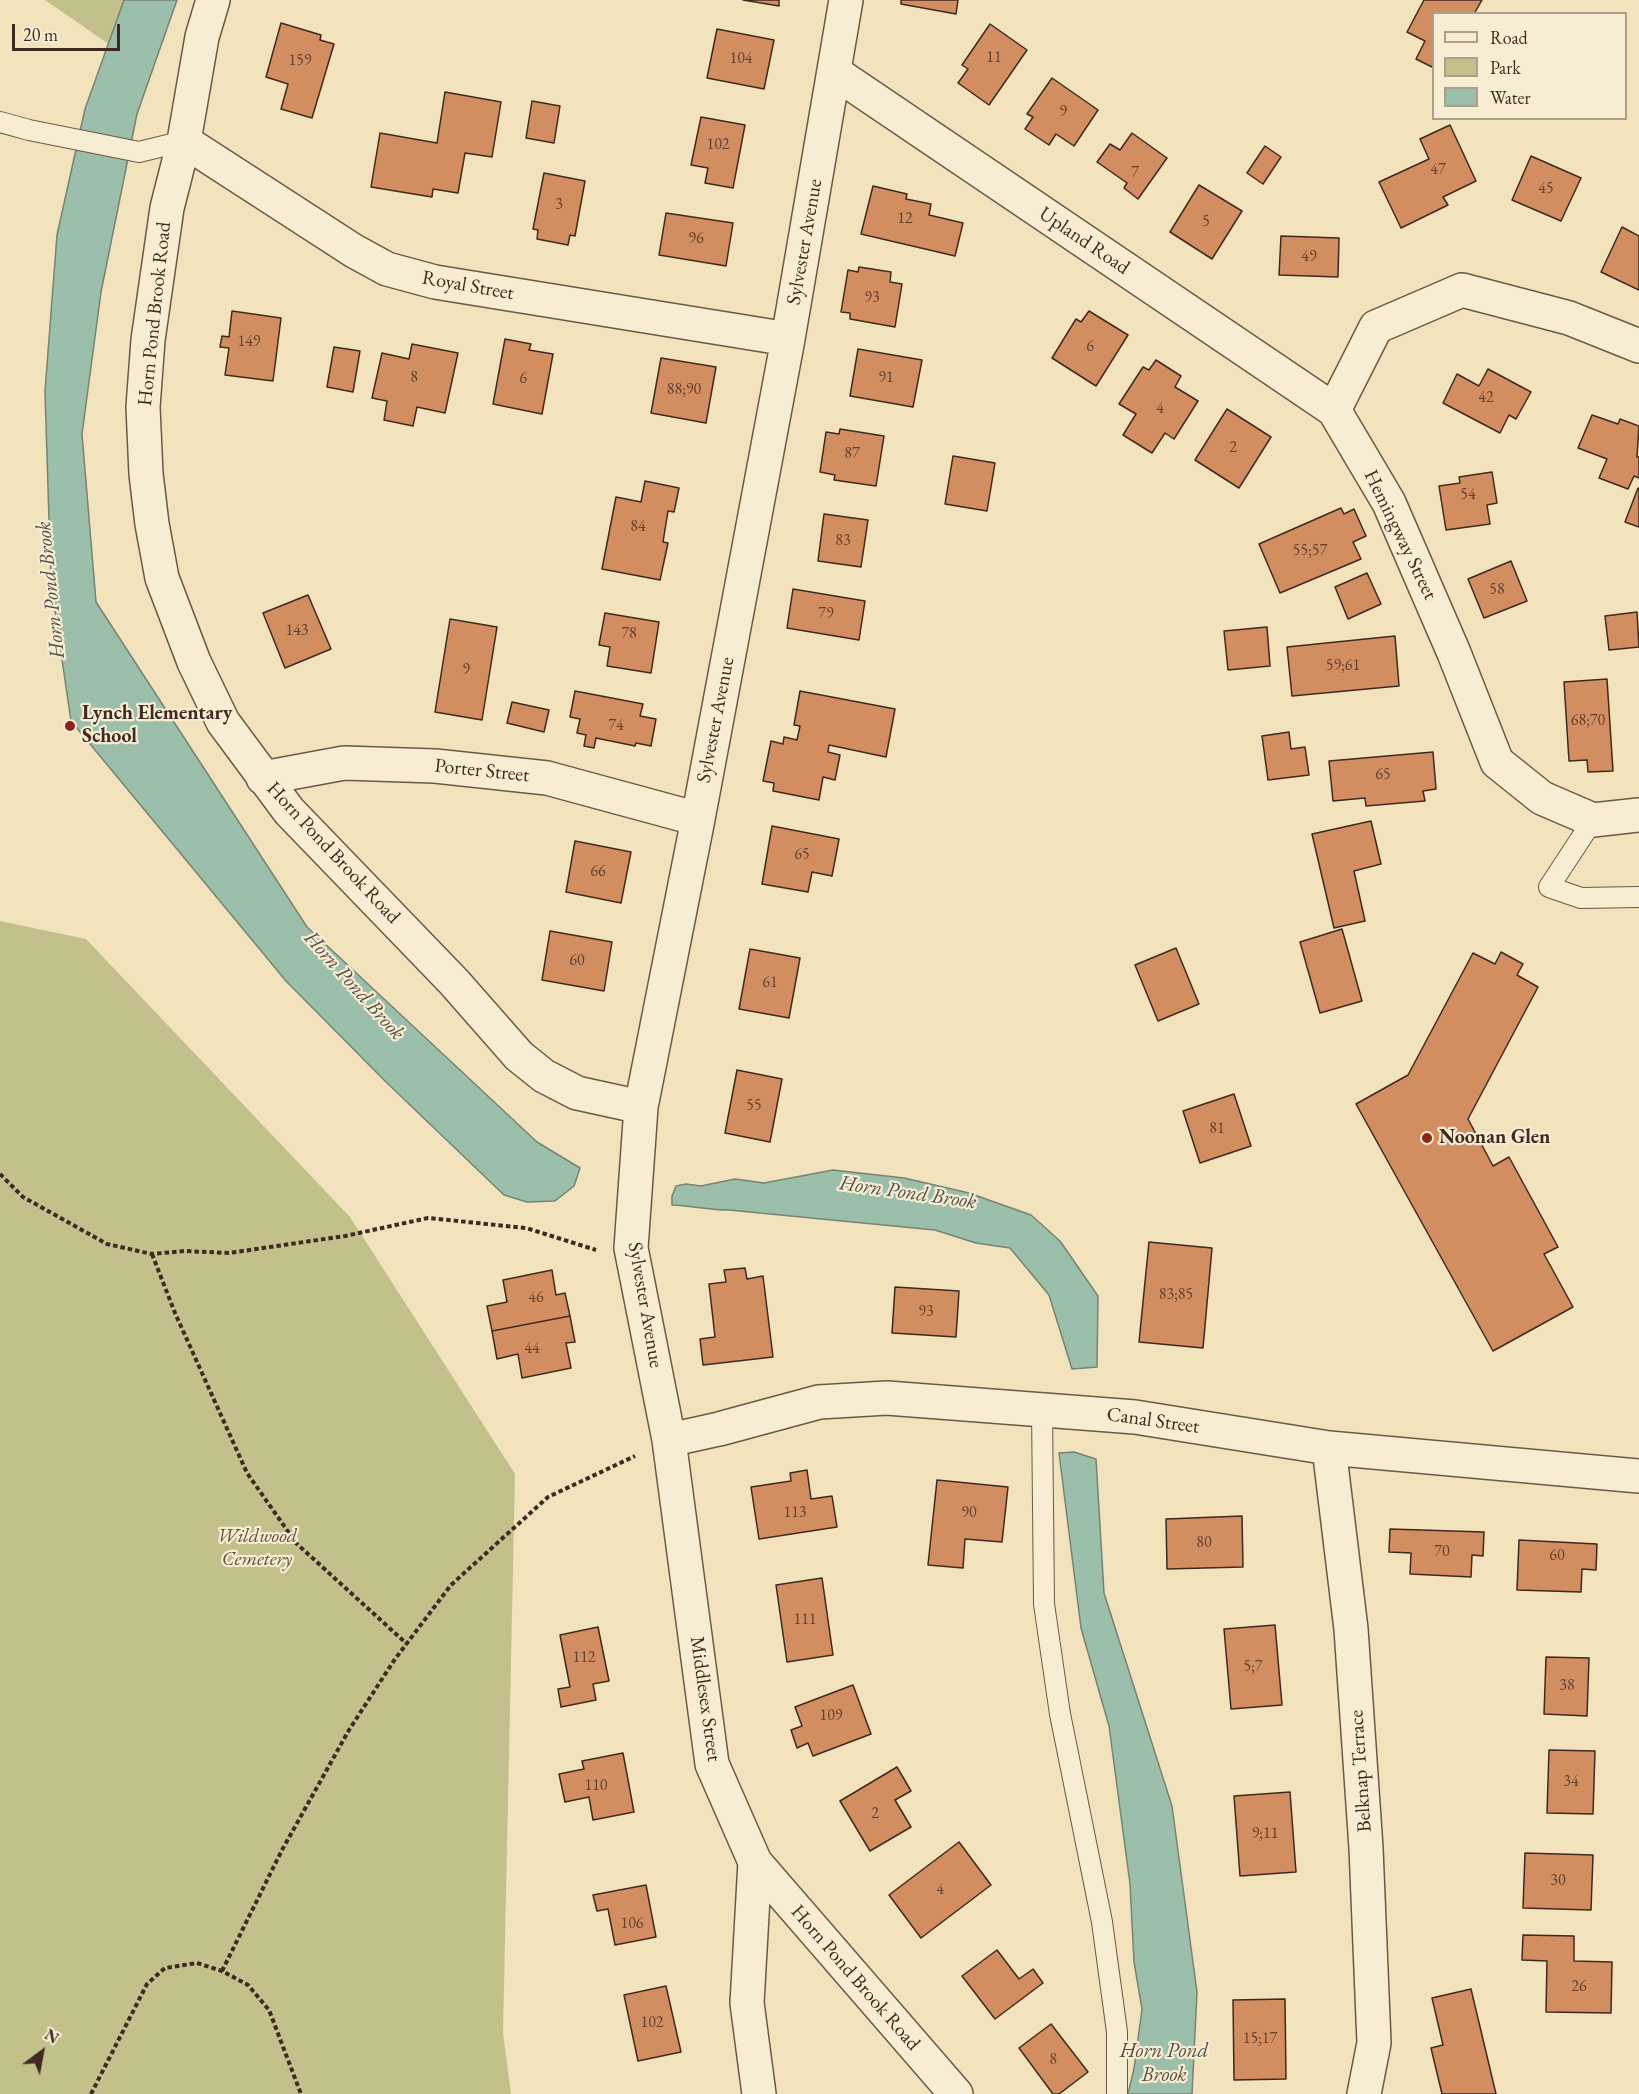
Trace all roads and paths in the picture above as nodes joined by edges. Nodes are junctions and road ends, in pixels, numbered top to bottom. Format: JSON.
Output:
{"nodes":[{"id":1,"x":213,"y":0,"type":"edge"},
{"id":2,"x":846,"y":0,"type":"edge"},
{"id":3,"x":834,"y":72,"type":"junction"},
{"id":4,"x":0,"y":122,"type":"edge"},
{"id":5,"x":184,"y":141,"type":"junction"},
{"id":6,"x":788,"y":339,"type":"junction"},
{"id":7,"x":1639,"y":346,"type":"edge"},
{"id":8,"x":1334,"y":410,"type":"junction"},
{"id":9,"x":263,"y":778,"type":"junction"},
{"id":10,"x":1639,"y":815,"type":"edge"},
{"id":11,"x":698,"y":819,"type":"junction"},
{"id":12,"x":1593,"y":820,"type":"junction"},
{"id":13,"x":1639,"y":897,"type":"edge"},
{"id":14,"x":641,"y":1107,"type":"junction"},
{"id":15,"x":0,"y":1174,"type":"edge"},
{"id":16,"x":152,"y":1254,"type":"junction"},
{"id":17,"x":634,"y":1261,"type":"junction"},
{"id":18,"x":1042,"y":1409,"type":"junction"},
{"id":19,"x":669,"y":1440,"type":"junction"},
{"id":20,"x":1329,"y":1448,"type":"junction"},
{"id":21,"x":1639,"y":1476,"type":"edge"},
{"id":22,"x":407,"y":1644,"type":"junction"},
{"id":23,"x":755,"y":1862,"type":"junction"},
{"id":24,"x":222,"y":1971,"type":"junction"},
{"id":25,"x":91,"y":2094,"type":"edge"},
{"id":26,"x":301,"y":2094,"type":"edge"},
{"id":27,"x":759,"y":2094,"type":"edge"},
{"id":28,"x":956,"y":2094,"type":"edge"},
{"id":29,"x":1116,"y":2094,"type":"edge"},
{"id":30,"x":1364,"y":2094,"type":"edge"}],
"edges":[{"from":1,"to":5,"type":"street","name":"Horn Pond Brook Road"},
{"from":2,"to":3,"type":"street","name":"Sylvester Avenue"},
{"from":3,"to":6,"type":"street","name":"Sylvester Avenue"},
{"from":3,"to":8,"type":"street","name":"Upland Road"},
{"from":4,"to":5,"type":"lane"},
{"from":5,"to":6,"type":"street","name":"Royal Street"},
{"from":5,"to":9,"type":"street","name":"Horn Pond Brook Road"},
{"from":6,"to":11,"type":"street","name":"Sylvester Avenue"},
{"from":7,"to":8,"type":"street"},
{"from":8,"to":12,"type":"street","name":"Hemingway Street"},
{"from":9,"to":11,"type":"street","name":"Porter Street"},
{"from":9,"to":14,"type":"street","name":"Horn Pond Brook Road"},
{"from":10,"to":12,"type":"street","name":"Hemingway Street"},
{"from":11,"to":14,"type":"street","name":"Sylvester Avenue"},
{"from":12,"to":13,"type":"lane"},
{"from":14,"to":17,"type":"street","name":"Sylvester Avenue"},
{"from":15,"to":16,"type":"path"},
{"from":16,"to":17,"type":"path"},
{"from":16,"to":22,"type":"path"},
{"from":17,"to":19,"type":"street","name":"Sylvester Avenue"},
{"from":18,"to":19,"type":"street","name":"Canal Street"},
{"from":18,"to":20,"type":"street","name":"Canal Street"},
{"from":18,"to":29,"type":"lane"},
{"from":19,"to":22,"type":"path"},
{"from":19,"to":23,"type":"street","name":"Middlesex Street"},
{"from":20,"to":21,"type":"street","name":"Canal Street"},
{"from":20,"to":30,"type":"street","name":"Belknap Terrace"},
{"from":22,"to":24,"type":"path"},
{"from":23,"to":27,"type":"street","name":"Middlesex Street"},
{"from":23,"to":28,"type":"street","name":"Horn Pond Brook Road"},
{"from":24,"to":25,"type":"path"},
{"from":24,"to":26,"type":"path"}]}
